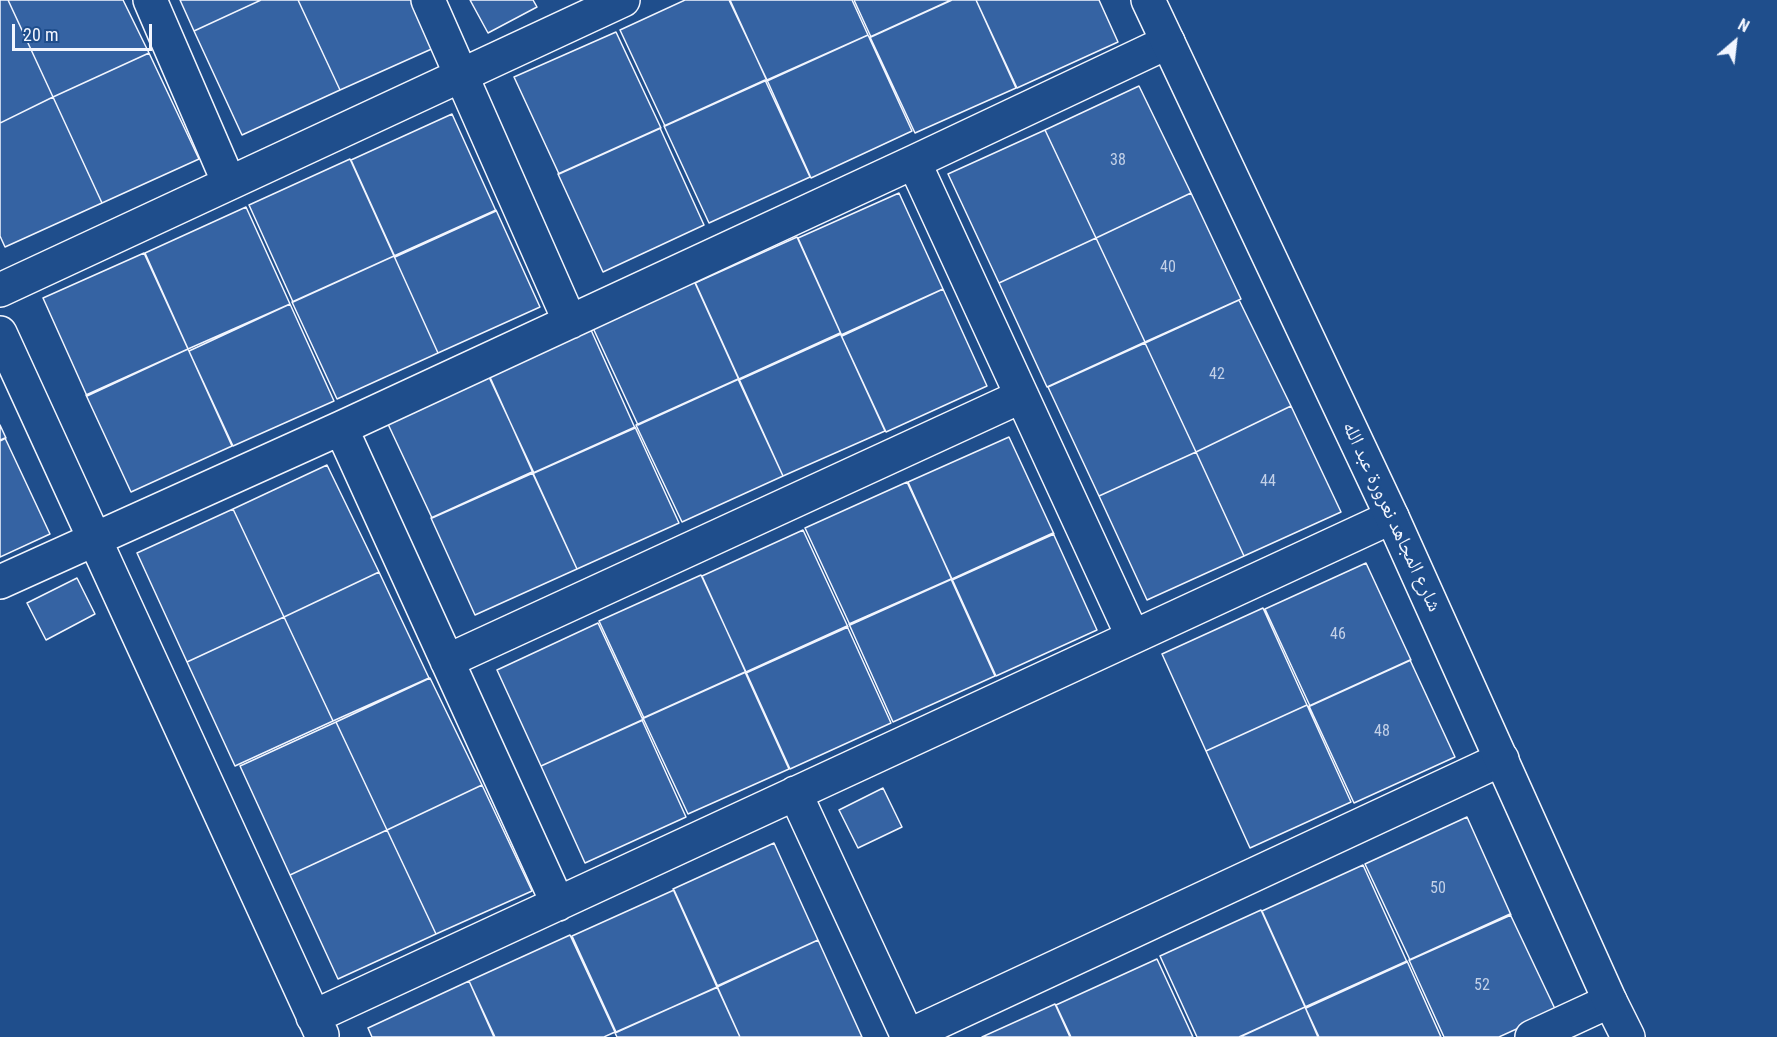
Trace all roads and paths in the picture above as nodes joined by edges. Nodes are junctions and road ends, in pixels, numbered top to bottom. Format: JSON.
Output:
{"nodes":[{"id":1,"x":150,"y":0,"type":"edge"},
{"id":2,"x":428,"y":0,"type":"edge"},
{"id":3,"x":623,"y":0,"type":"edge"},
{"id":4,"x":1148,"y":0,"type":"edge"},
{"id":5,"x":1168,"y":42,"type":"junction"},
{"id":6,"x":460,"y":75,"type":"junction"},
{"id":7,"x":914,"y":162,"type":"junction"},
{"id":8,"x":229,"y":183,"type":"junction"},
{"id":9,"x":0,"y":290,"type":"edge"},
{"id":10,"x":570,"y":322,"type":"junction"},
{"id":11,"x":0,"y":333,"type":"edge"},
{"id":12,"x":1022,"y":396,"type":"junction"},
{"id":13,"x":341,"y":428,"type":"junction"},
{"id":14,"x":1392,"y":517,"type":"junction"},
{"id":15,"x":94,"y":538,"type":"junction"},
{"id":16,"x":0,"y":582,"type":"edge"},
{"id":17,"x":1133,"y":637,"type":"junction"},
{"id":18,"x":447,"y":661,"type":"junction"},
{"id":19,"x":1502,"y":759,"type":"junction"},
{"id":20,"x":795,"y":793,"type":"junction"},
{"id":21,"x":558,"y":903,"type":"junction"},
{"id":22,"x":1610,"y":1001,"type":"junction"},
{"id":23,"x":318,"y":1027,"type":"edge"},
{"id":24,"x":907,"y":1037,"type":"edge"},
{"id":25,"x":1532,"y":1037,"type":"edge"},
{"id":26,"x":1628,"y":1037,"type":"edge"}],
"edges":[{"from":1,"to":8,"type":"street"},
{"from":2,"to":6,"type":"street"},
{"from":3,"to":6,"type":"street"},
{"from":4,"to":5,"type":"street","name":"شارع المجاهد نعرورة عبد الله"},
{"from":5,"to":7,"type":"street"},
{"from":5,"to":14,"type":"street","name":"شارع المجاهد نعرورة عبد الله"},
{"from":6,"to":8,"type":"street"},
{"from":6,"to":10,"type":"street"},
{"from":7,"to":10,"type":"street"},
{"from":7,"to":12,"type":"street"},
{"from":8,"to":9,"type":"street"},
{"from":10,"to":13,"type":"street"},
{"from":11,"to":15,"type":"street"},
{"from":12,"to":17,"type":"street"},
{"from":12,"to":18,"type":"street"},
{"from":13,"to":15,"type":"street"},
{"from":13,"to":18,"type":"street"},
{"from":14,"to":17,"type":"street"},
{"from":14,"to":19,"type":"street","name":"شارع المجاهد نعرورة عبد الله"},
{"from":15,"to":16,"type":"street"},
{"from":15,"to":23,"type":"street"},
{"from":17,"to":20,"type":"street"},
{"from":18,"to":21,"type":"street"},
{"from":19,"to":22,"type":"street","name":"شارع المجاهد نعرورة عبد الله"},
{"from":19,"to":24,"type":"street"},
{"from":20,"to":21,"type":"street"},
{"from":20,"to":24,"type":"street"},
{"from":21,"to":23,"type":"street"},
{"from":22,"to":25,"type":"street"},
{"from":22,"to":26,"type":"street","name":"شارع المجاهد نعرورة عبد الله"}]}
